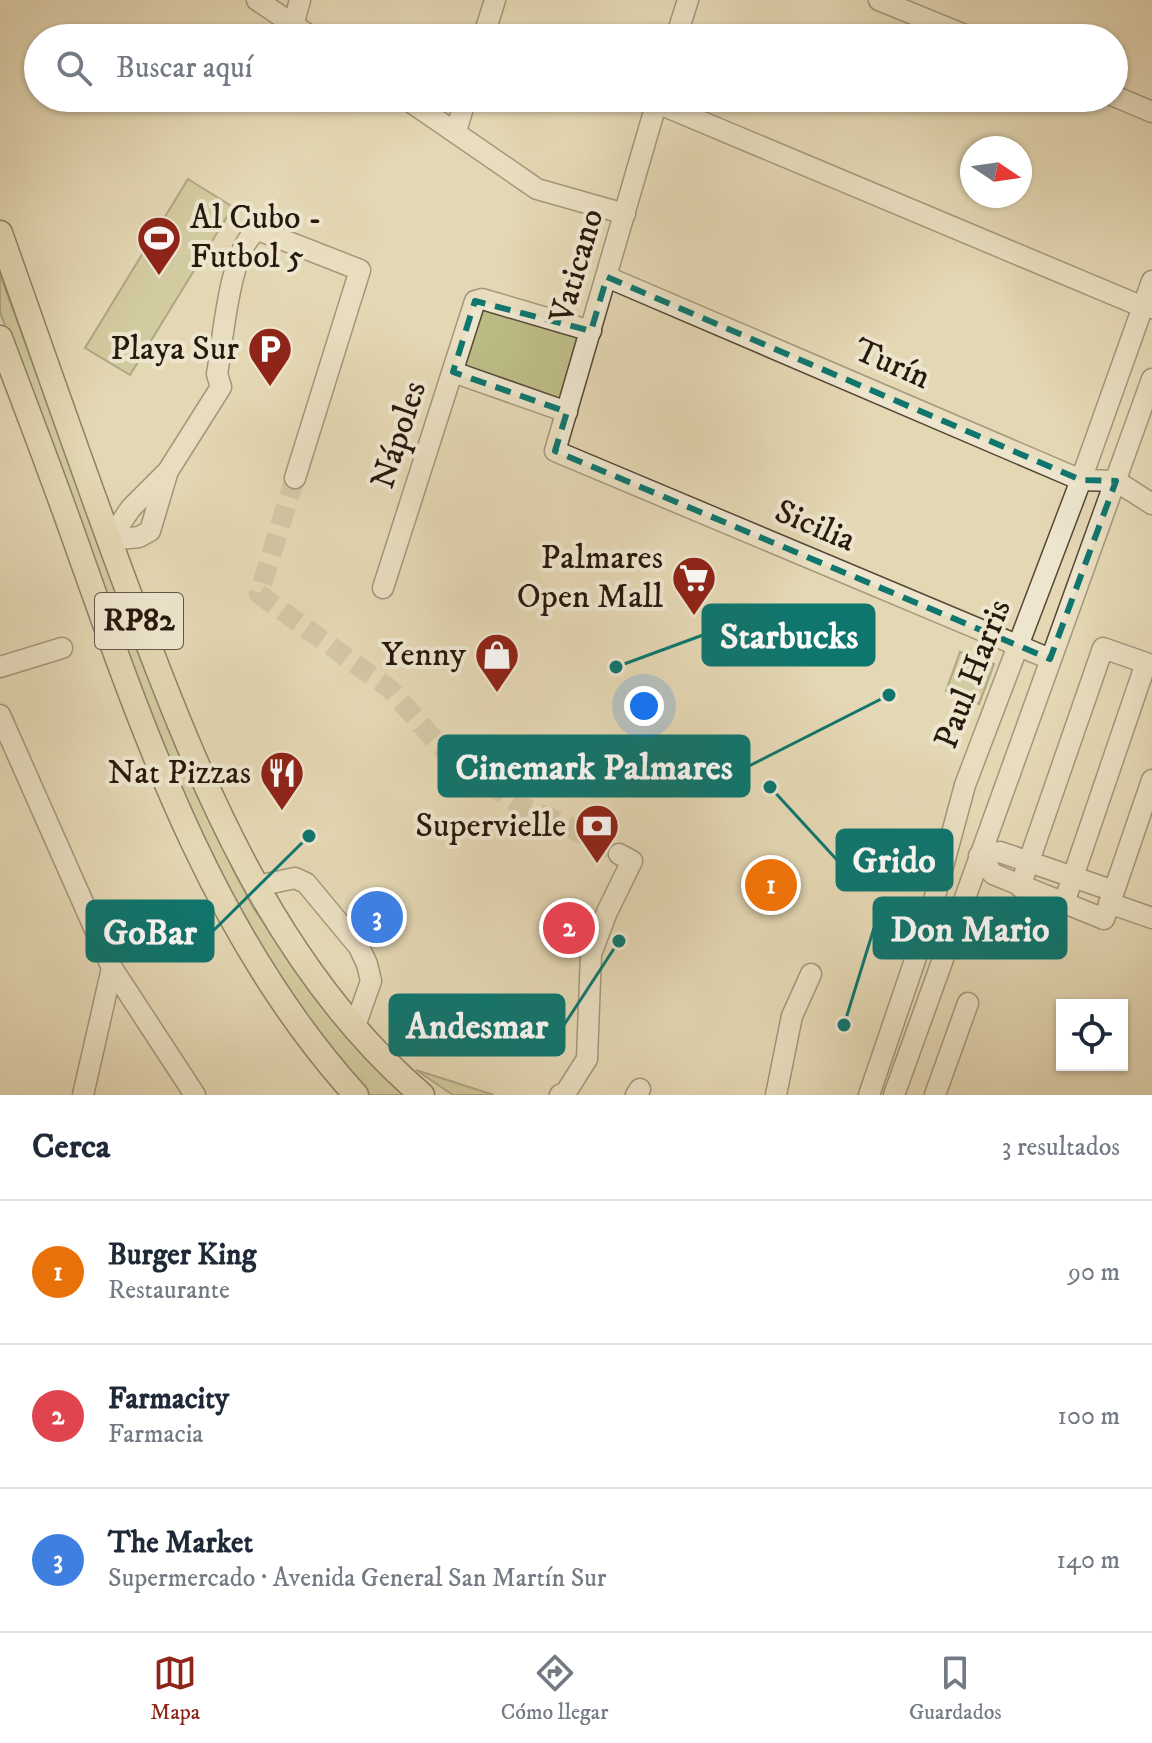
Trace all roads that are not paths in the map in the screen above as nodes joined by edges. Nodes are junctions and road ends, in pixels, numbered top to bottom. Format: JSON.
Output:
{"nodes":[{"id":1,"x":257,"y":0,"type":"edge"},
{"id":2,"x":300,"y":0,"type":"edge"},
{"id":3,"x":495,"y":0,"type":"edge"},
{"id":4,"x":688,"y":0,"type":"edge"},
{"id":5,"x":879,"y":0,"type":"edge"},
{"id":6,"x":292,"y":24,"type":"edge"},
{"id":7,"x":293,"y":24,"type":"edge"},
{"id":8,"x":487,"y":24,"type":"edge"},
{"id":9,"x":680,"y":24,"type":"edge"},
{"id":10,"x":938,"y":24,"type":"edge"},
{"id":11,"x":1128,"y":102,"type":"edge"},
{"id":12,"x":427,"y":112,"type":"edge"},
{"id":13,"x":462,"y":112,"type":"edge"},
{"id":14,"x":655,"y":112,"type":"edge"},
{"id":15,"x":686,"y":112,"type":"edge"},
{"id":16,"x":1152,"y":112,"type":"edge"},
{"id":17,"x":456,"y":131,"type":"junction"},
{"id":18,"x":625,"y":214,"type":"junction"},
{"id":19,"x":0,"y":233,"type":"edge"},
{"id":20,"x":607,"y":277,"type":"junction"},
{"id":21,"x":1152,"y":281,"type":"edge"},
{"id":22,"x":1147,"y":308,"type":"edge"},
{"id":23,"x":591,"y":331,"type":"junction"},
{"id":24,"x":0,"y":338,"type":"edge"},
{"id":25,"x":453,"y":372,"type":"junction"},
{"id":26,"x":1152,"y":379,"type":"edge"},
{"id":27,"x":567,"y":412,"type":"junction"},
{"id":28,"x":555,"y":451,"type":"joint"},
{"id":29,"x":168,"y":471,"type":"junction"},
{"id":30,"x":295,"y":478,"type":"tunnel mouth"},
{"id":31,"x":1081,"y":480,"type":"junction"},
{"id":32,"x":1116,"y":481,"type":"junction"},
{"id":33,"x":1152,"y":504,"type":"edge"},
{"id":34,"x":109,"y":540,"type":"junction"},
{"id":35,"x":80,"y":552,"type":"junction"},
{"id":36,"x":383,"y":588,"type":"dead end"},
{"id":37,"x":1018,"y":646,"type":"junction"},
{"id":38,"x":62,"y":648,"type":"dead end"},
{"id":39,"x":1050,"y":659,"type":"junction"},
{"id":40,"x":1149,"y":664,"type":"edge"},
{"id":41,"x":0,"y":667,"type":"edge"},
{"id":42,"x":0,"y":715,"type":"edge"},
{"id":43,"x":1152,"y":780,"type":"edge"},
{"id":44,"x":948,"y":847,"type":"junction"},
{"id":45,"x":979,"y":856,"type":"junction"},
{"id":46,"x":625,"y":858,"type":"dead end"},
{"id":47,"x":1029,"y":862,"type":"junction"},
{"id":48,"x":1072,"y":877,"type":"junction"},
{"id":49,"x":257,"y":886,"type":"junction"},
{"id":50,"x":1020,"y":887,"type":"junction"},
{"id":51,"x":1111,"y":897,"type":"junction"},
{"id":52,"x":1064,"y":903,"type":"junction"},
{"id":53,"x":225,"y":906,"type":"junction"},
{"id":54,"x":1152,"y":918,"type":"edge"},
{"id":55,"x":112,"y":968,"type":"junction"},
{"id":56,"x":811,"y":974,"type":"dead end"},
{"id":57,"x":968,"y":1003,"type":"dead end"},
{"id":58,"x":354,"y":1029,"type":"junction"},
{"id":59,"x":566,"y":1094,"type":"edge"},
{"id":60,"x":83,"y":1095,"type":"edge"},
{"id":61,"x":195,"y":1095,"type":"edge"},
{"id":62,"x":356,"y":1095,"type":"edge"},
{"id":63,"x":422,"y":1095,"type":"edge"},
{"id":64,"x":776,"y":1095,"type":"edge"},
{"id":65,"x":869,"y":1095,"type":"edge"},
{"id":66,"x":894,"y":1095,"type":"edge"},
{"id":67,"x":935,"y":1095,"type":"edge"}],
"edges":[{"from":1,"to":6,"type":"street"},
{"from":2,"to":7,"type":"street"},
{"from":3,"to":8,"type":"street"},
{"from":4,"to":9,"type":"street"},
{"from":5,"to":10,"type":"street"},
{"from":11,"to":16,"type":"street"},
{"from":12,"to":17,"type":"street"},
{"from":13,"to":17,"type":"street"},
{"from":14,"to":18,"type":"street","name":"Vaticano"},
{"from":15,"to":22,"type":"street"},
{"from":17,"to":18,"type":"street"},
{"from":18,"to":20,"type":"street","name":"Vaticano"},
{"from":19,"to":34,"type":"main road","number":"RP82"},
{"from":20,"to":23,"type":"street","name":"Vaticano"},
{"from":20,"to":31,"type":"street","name":"Turín"},
{"from":21,"to":22,"type":"street","name":"Paul Harris"},
{"from":22,"to":31,"type":"street","name":"Paul Harris"},
{"from":23,"to":25,"type":"street","name":"Nápoles"},
{"from":23,"to":27,"type":"street","name":"Vaticano"},
{"from":24,"to":35,"type":"main road"},
{"from":25,"to":27,"type":"street"},
{"from":25,"to":36,"type":"street","name":"Nápoles"},
{"from":26,"to":32,"type":"street","name":"Paul Harris"},
{"from":27,"to":28,"type":"street","name":"Vaticano"},
{"from":28,"to":37,"type":"street","name":"Sicilia"},
{"from":29,"to":30,"type":"street"},
{"from":29,"to":34,"type":"street"},
{"from":29,"to":34,"type":"street"},
{"from":31,"to":32,"type":"street","name":"Turín"},
{"from":31,"to":37,"type":"street","name":"Paul Harris"},
{"from":32,"to":33,"type":"street"},
{"from":32,"to":39,"type":"street","name":"Paul Harris"},
{"from":34,"to":35,"type":"main road"},
{"from":34,"to":49,"type":"main road","number":"RP82"},
{"from":35,"to":53,"type":"main road"},
{"from":37,"to":39,"type":"street","name":"Sicilia"},
{"from":37,"to":44,"type":"street","name":"Paul Harris"},
{"from":38,"to":41,"type":"street"},
{"from":39,"to":45,"type":"street","name":"Paul Harris"},
{"from":40,"to":47,"type":"street"},
{"from":40,"to":48,"type":"street"},
{"from":42,"to":55,"type":"street"},
{"from":43,"to":51,"type":"street"},
{"from":44,"to":45,"type":"street"},
{"from":44,"to":65,"type":"street","name":"Paul Harris"},
{"from":45,"to":47,"type":"street"},
{"from":45,"to":50,"type":"street"},
{"from":45,"to":66,"type":"street","name":"Paul Harris"},
{"from":46,"to":59,"type":"street"},
{"from":47,"to":48,"type":"street"},
{"from":47,"to":50,"type":"street"},
{"from":48,"to":51,"type":"street"},
{"from":48,"to":52,"type":"street"},
{"from":49,"to":53,"type":"main road"},
{"from":49,"to":58,"type":"main road","number":"RP82"},
{"from":49,"to":58,"type":"street"},
{"from":50,"to":52,"type":"street"},
{"from":51,"to":52,"type":"street"},
{"from":51,"to":54,"type":"street"},
{"from":53,"to":62,"type":"main road"},
{"from":55,"to":60,"type":"street"},
{"from":55,"to":61,"type":"street"},
{"from":56,"to":64,"type":"street"},
{"from":57,"to":67,"type":"street"},
{"from":58,"to":63,"type":"main road","number":"RP82"}]}
